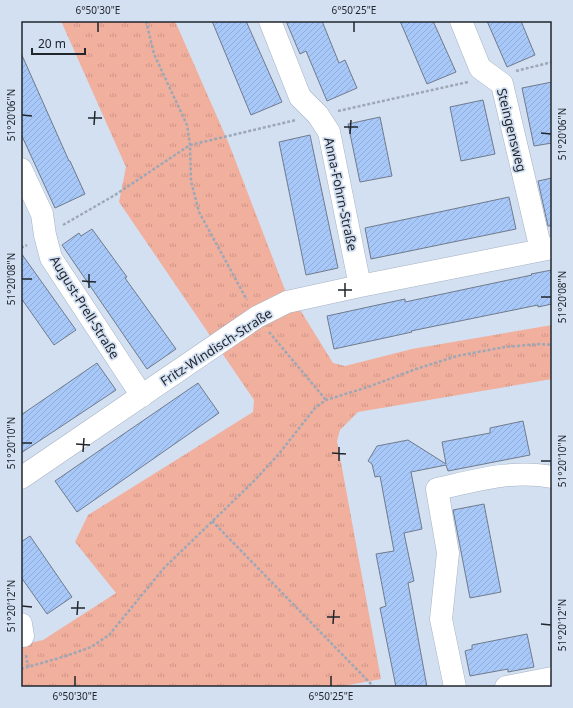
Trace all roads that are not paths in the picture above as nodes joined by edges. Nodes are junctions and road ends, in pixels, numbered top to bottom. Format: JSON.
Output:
{"nodes":[{"id":1,"x":270,"y":21,"type":"edge"},
{"id":2,"x":461,"y":21,"type":"edge"},
{"id":3,"x":21,"y":169,"type":"edge"},
{"id":4,"x":547,"y":249,"type":"edge"},
{"id":5,"x":360,"y":286,"type":"junction"},
{"id":6,"x":142,"y":396,"type":"junction"},
{"id":7,"x":552,"y":477,"type":"edge"},
{"id":8,"x":21,"y":478,"type":"edge"},
{"id":9,"x":552,"y":678,"type":"edge"},
{"id":10,"x":455,"y":687,"type":"edge"},
{"id":11,"x":506,"y":687,"type":"edge"}],
"edges":[{"from":1,"to":5,"type":"street","name":"Anna-Fohrn-Straße"},
{"from":2,"to":4,"type":"street","name":"Steingensweg"},
{"from":3,"to":6,"type":"street","name":"August-Prell-Straße"},
{"from":4,"to":5,"type":"street","name":"Fritz-Windisch-Straße"},
{"from":5,"to":6,"type":"street","name":"Fritz-Windisch-Straße"},
{"from":6,"to":8,"type":"street","name":"Fritz-Windisch-Straße"},
{"from":7,"to":10,"type":"street"},
{"from":9,"to":11,"type":"street"}]}
